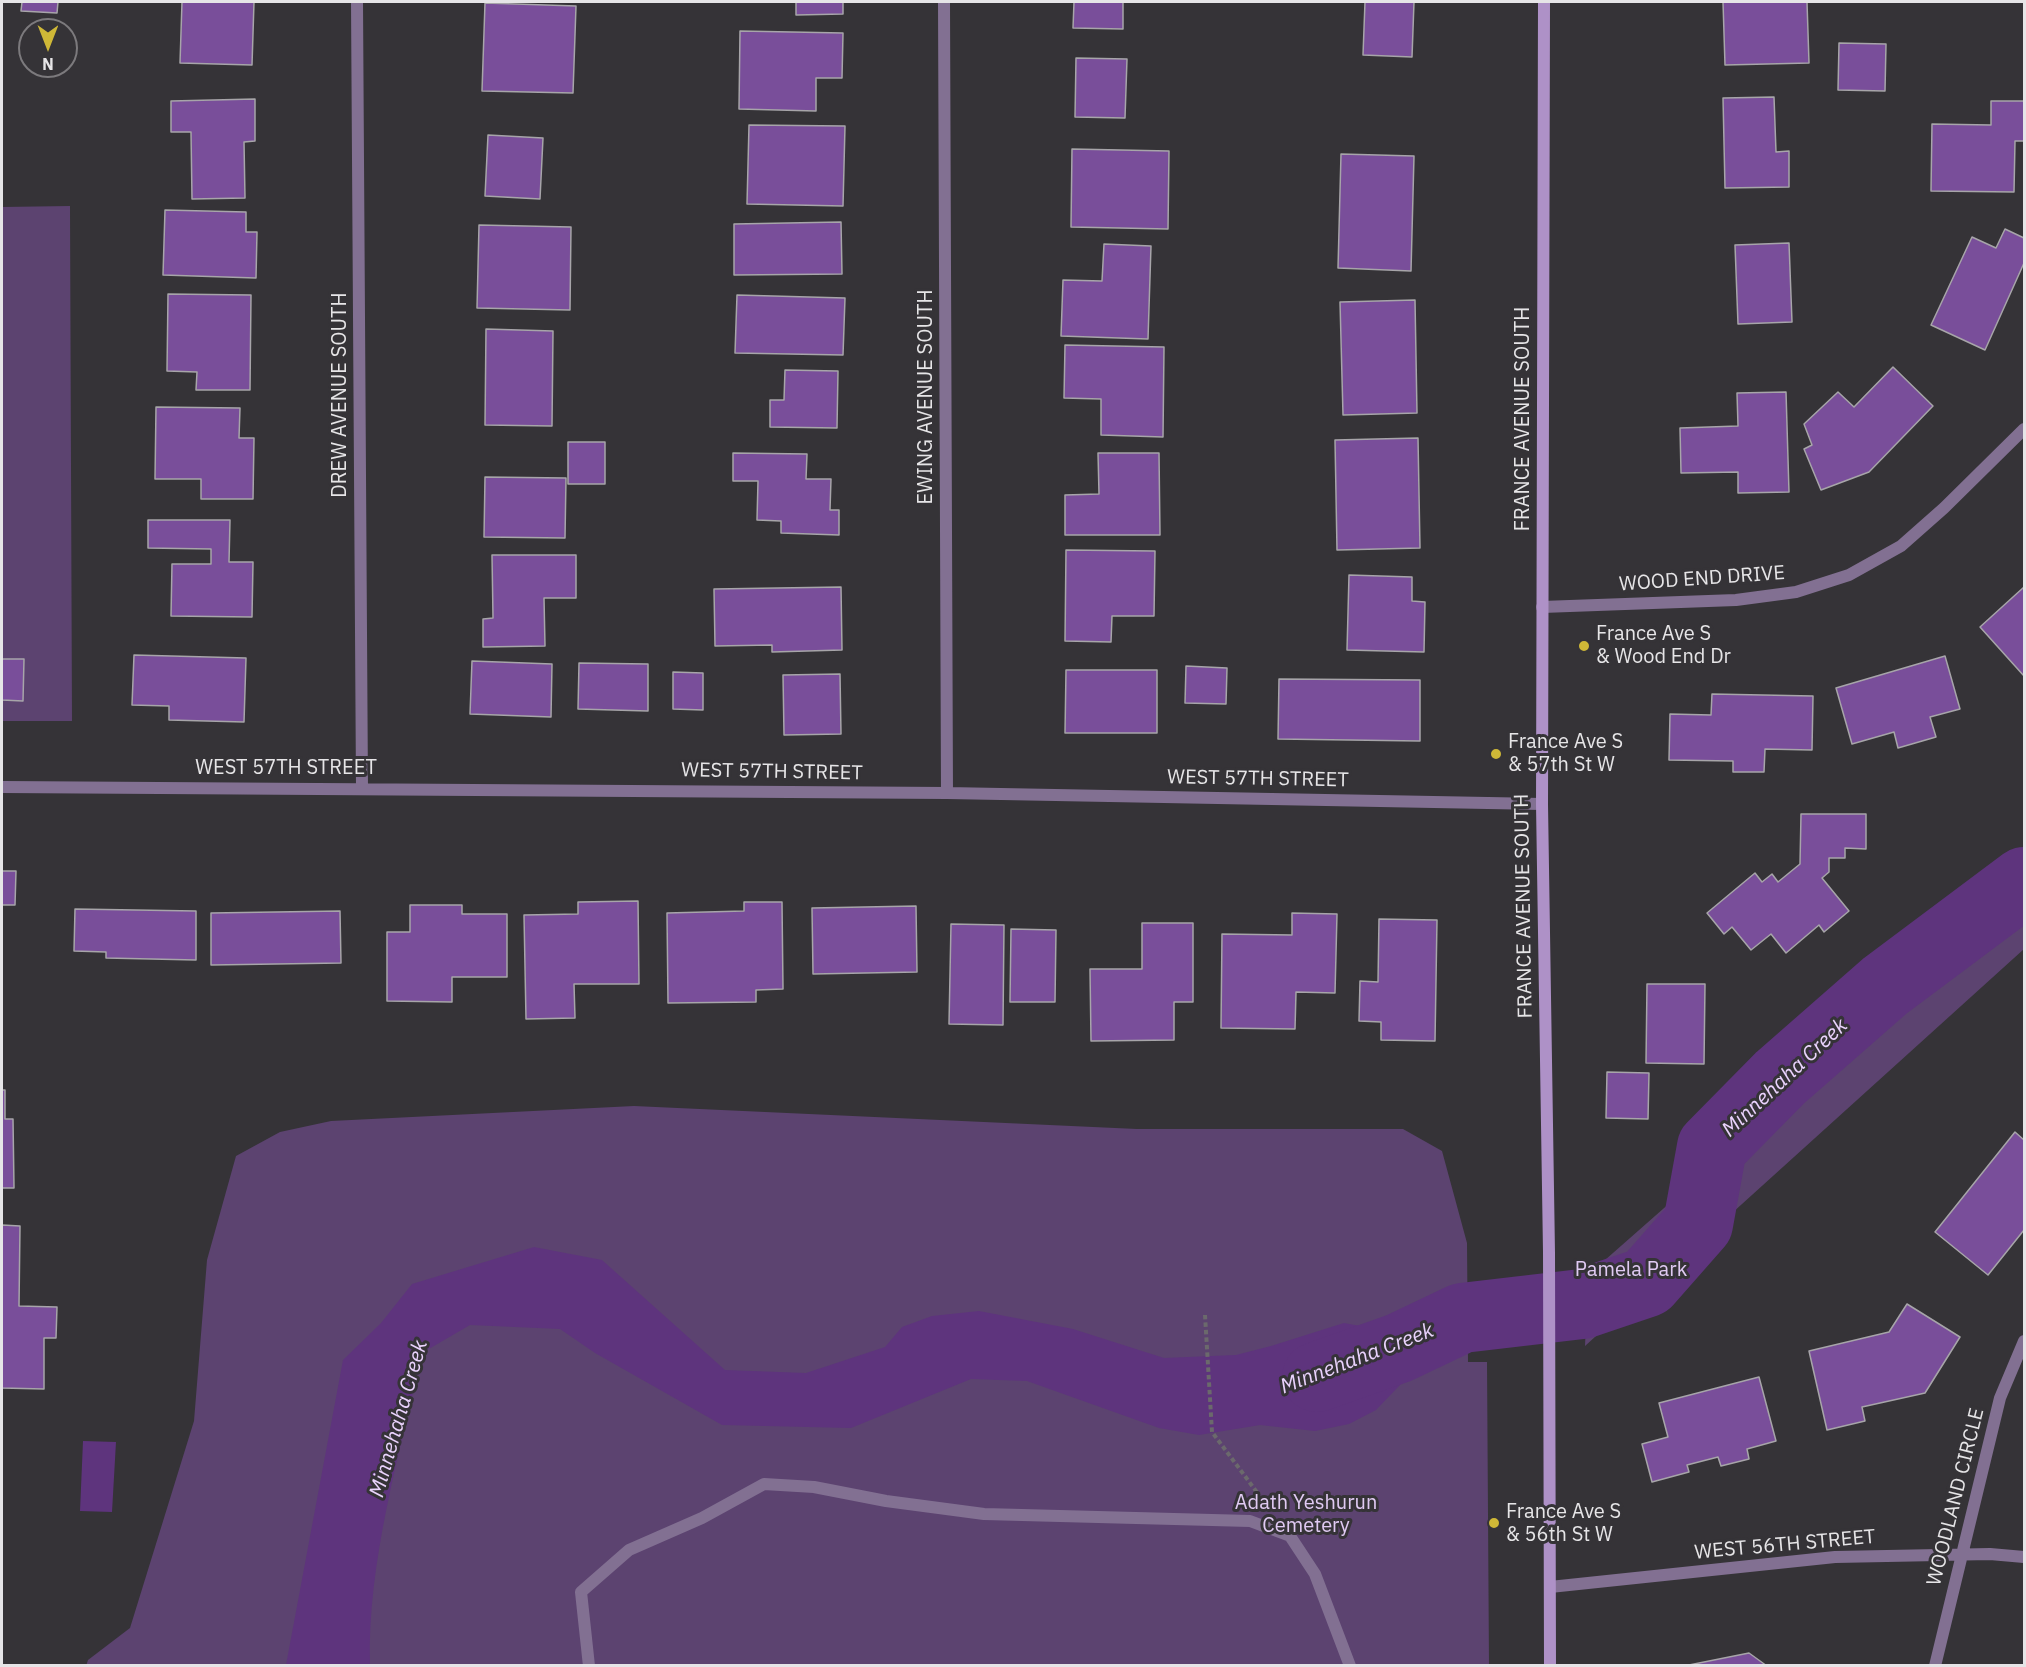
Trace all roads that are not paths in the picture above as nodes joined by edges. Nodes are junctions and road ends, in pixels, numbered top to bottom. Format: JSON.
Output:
{"nodes":[{"id":1,"x":357,"y":2,"type":"edge"},
{"id":2,"x":944,"y":2,"type":"edge"},
{"id":3,"x":1544,"y":2,"type":"edge"},
{"id":4,"x":2025,"y":429,"type":"edge"},
{"id":5,"x":1542,"y":607,"type":"junction"},
{"id":6,"x":2,"y":787,"type":"edge"},
{"id":7,"x":362,"y":788,"type":"junction"},
{"id":8,"x":947,"y":793,"type":"junction"},
{"id":9,"x":1542,"y":804,"type":"junction"},
{"id":10,"x":2025,"y":1341,"type":"edge"},
{"id":11,"x":1962,"y":1555,"type":"junction"},
{"id":12,"x":2025,"y":1557,"type":"edge"},
{"id":13,"x":1550,"y":1587,"type":"junction"},
{"id":14,"x":589,"y":1665,"type":"edge"},
{"id":15,"x":1350,"y":1665,"type":"edge"},
{"id":16,"x":1550,"y":1665,"type":"edge"},
{"id":17,"x":1935,"y":1665,"type":"edge"}],
"edges":[{"from":1,"to":7,"type":"street","name":"DREW AVENUE SOUTH"},
{"from":2,"to":8,"type":"street","name":"EWING AVENUE SOUTH"},
{"from":3,"to":5,"type":"main road","name":"FRANCE AVENUE SOUTH"},
{"from":4,"to":5,"type":"street","name":"WOOD END DRIVE"},
{"from":5,"to":9,"type":"main road","name":"FRANCE AVENUE SOUTH"},
{"from":6,"to":7,"type":"street","name":"WEST 57TH STREET"},
{"from":7,"to":8,"type":"street","name":"WEST 57TH STREET"},
{"from":8,"to":9,"type":"street","name":"WEST 57TH STREET"},
{"from":9,"to":13,"type":"main road","name":"FRANCE AVENUE SOUTH"},
{"from":10,"to":11,"type":"street","name":"WOODLAND CIRCLE"},
{"from":11,"to":12,"type":"street","name":"WEST 56TH STREET"},
{"from":11,"to":13,"type":"street","name":"WEST 56TH STREET"},
{"from":11,"to":17,"type":"street","name":"WOODLAND CIRCLE"},
{"from":13,"to":16,"type":"main road","name":"FRANCE AVENUE SOUTH"},
{"from":14,"to":15,"type":"street"}]}
